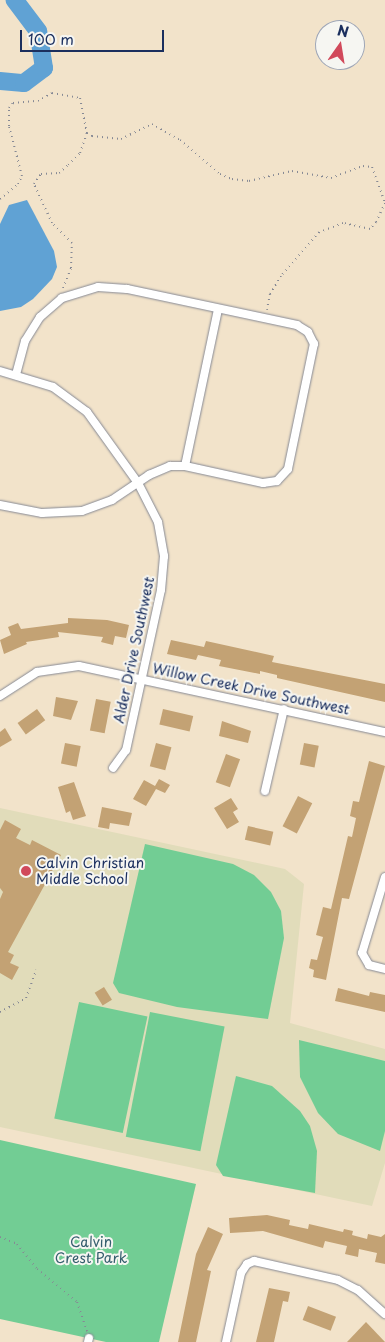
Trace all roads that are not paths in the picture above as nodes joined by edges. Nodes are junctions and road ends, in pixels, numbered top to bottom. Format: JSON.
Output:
{"nodes":[{"id":1,"x":218,"y":309,"type":"junction"},
{"id":2,"x":0,"y":371,"type":"edge"},
{"id":3,"x":16,"y":374,"type":"junction"},
{"id":4,"x":184,"y":466,"type":"junction"},
{"id":5,"x":138,"y":483,"type":"junction"},
{"id":6,"x":0,"y":505,"type":"edge"},
{"id":7,"x":142,"y":678,"type":"junction"},
{"id":8,"x":0,"y":696,"type":"edge"},
{"id":9,"x":284,"y":709,"type":"junction"},
{"id":10,"x":385,"y":732,"type":"edge"},
{"id":11,"x":113,"y":768,"type":"dead end"},
{"id":12,"x":265,"y":791,"type":"dead end"},
{"id":13,"x":385,"y":877,"type":"edge"},
{"id":14,"x":385,"y":969,"type":"edge"},
{"id":15,"x":385,"y":1314,"type":"edge"},
{"id":16,"x":226,"y":1342,"type":"edge"}],
"edges":[{"from":1,"to":3,"type":"street"},
{"from":1,"to":4,"type":"street"},
{"from":1,"to":4,"type":"street"},
{"from":2,"to":3,"type":"street","name":"Alder Drive Southwest"},
{"from":3,"to":5,"type":"street","name":"Alder Drive Southwest"},
{"from":4,"to":5,"type":"street"},
{"from":5,"to":6,"type":"street"},
{"from":5,"to":7,"type":"street","name":"Alder Drive Southwest"},
{"from":7,"to":8,"type":"street","name":"Willow Creek Drive Southwest"},
{"from":7,"to":9,"type":"street","name":"Willow Creek Drive Southwest"},
{"from":7,"to":11,"type":"street","name":"Alder Drive Southwest"},
{"from":9,"to":10,"type":"street","name":"Willow Creek Drive Southwest"},
{"from":9,"to":12,"type":"street"},
{"from":13,"to":14,"type":"street"},
{"from":15,"to":16,"type":"street"}]}
